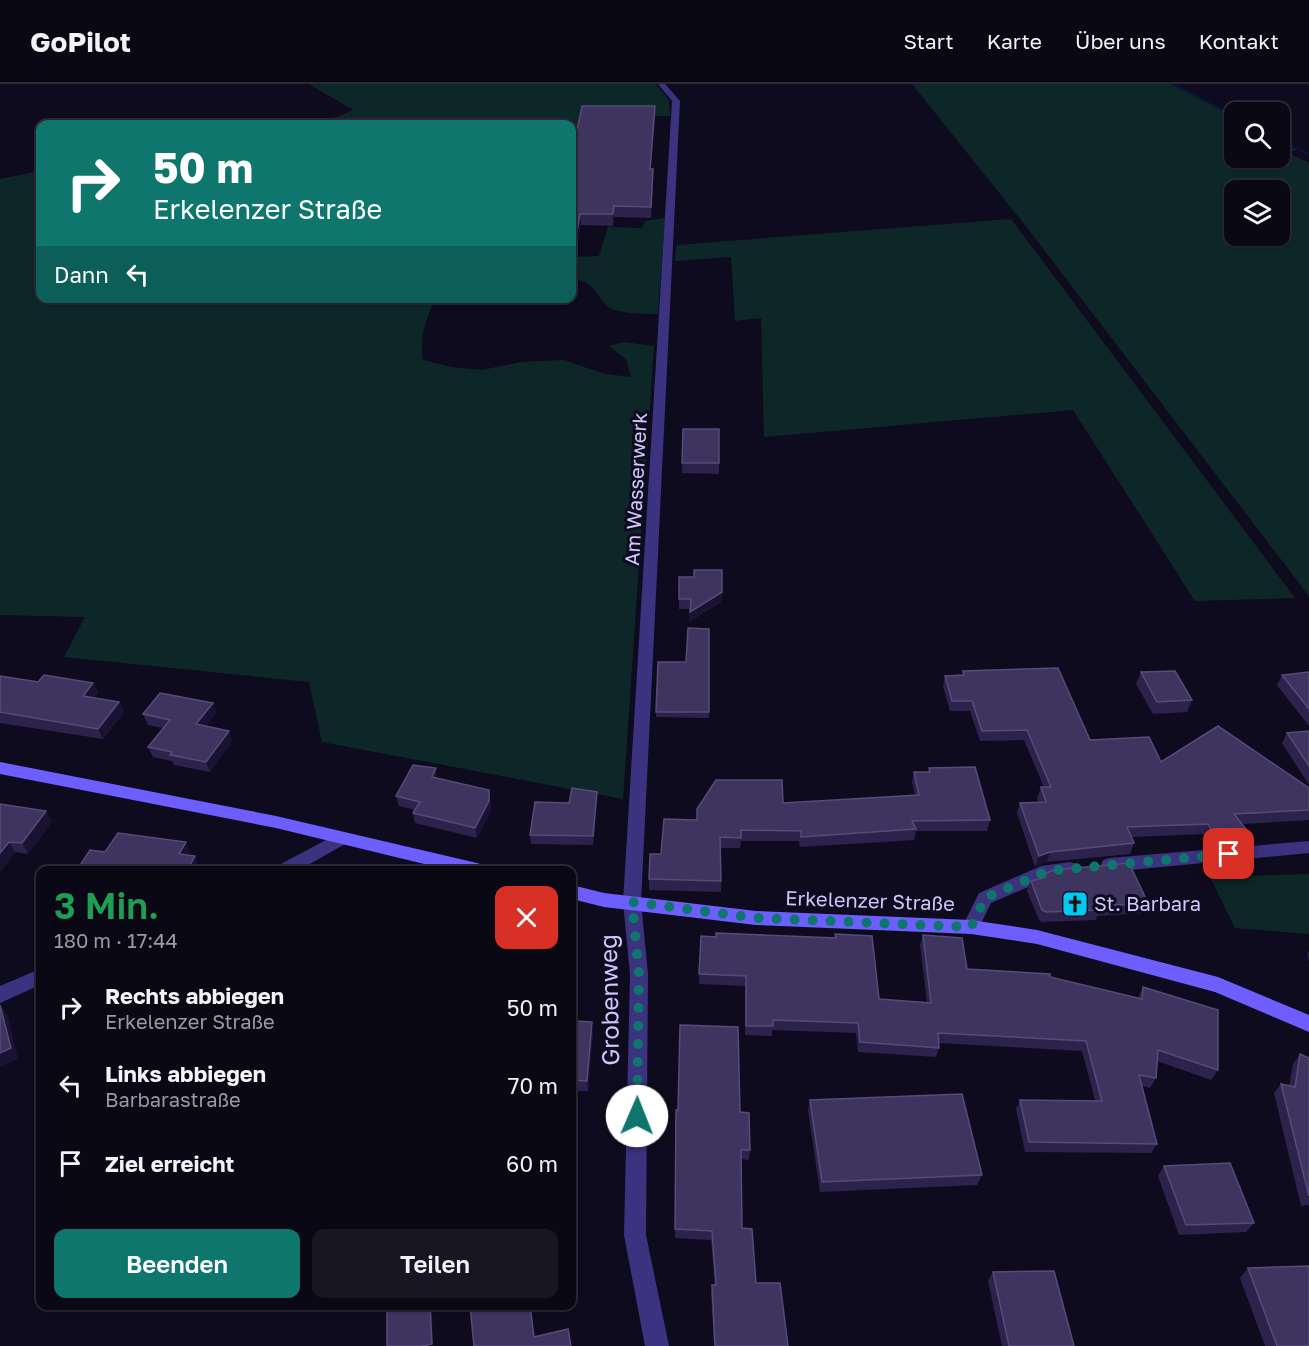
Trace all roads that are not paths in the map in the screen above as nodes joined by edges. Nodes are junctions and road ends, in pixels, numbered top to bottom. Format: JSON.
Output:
{"nodes":[{"id":1,"x":661,"y":84,"type":"edge"},
{"id":2,"x":0,"y":768,"type":"edge"},
{"id":3,"x":341,"y":838,"type":"junction"},
{"id":4,"x":1309,"y":847,"type":"edge"},
{"id":5,"x":292,"y":866,"type":"edge"},
{"id":6,"x":460,"y":866,"type":"edge"},
{"id":7,"x":576,"y":893,"type":"edge"},
{"id":8,"x":632,"y":902,"type":"junction"},
{"id":9,"x":971,"y":927,"type":"junction"},
{"id":10,"x":36,"y":979,"type":"edge"},
{"id":11,"x":0,"y":994,"type":"edge"},
{"id":12,"x":1309,"y":1024,"type":"edge"},
{"id":13,"x":657,"y":1346,"type":"edge"}],
"edges":[{"from":1,"to":8,"type":"street","name":"Am Wasserwerk"},
{"from":2,"to":3,"type":"main road"},
{"from":3,"to":5,"type":"street"},
{"from":3,"to":6,"type":"main road"},
{"from":4,"to":9,"type":"street"},
{"from":7,"to":8,"type":"main road","name":"Erkelenzer Straße"},
{"from":8,"to":9,"type":"main road","name":"Erkelenzer Straße"},
{"from":8,"to":13,"type":"street","name":"Grobenweg"},
{"from":9,"to":12,"type":"main road","name":"Erkelenzer Straße"},
{"from":10,"to":11,"type":"street"}]}
